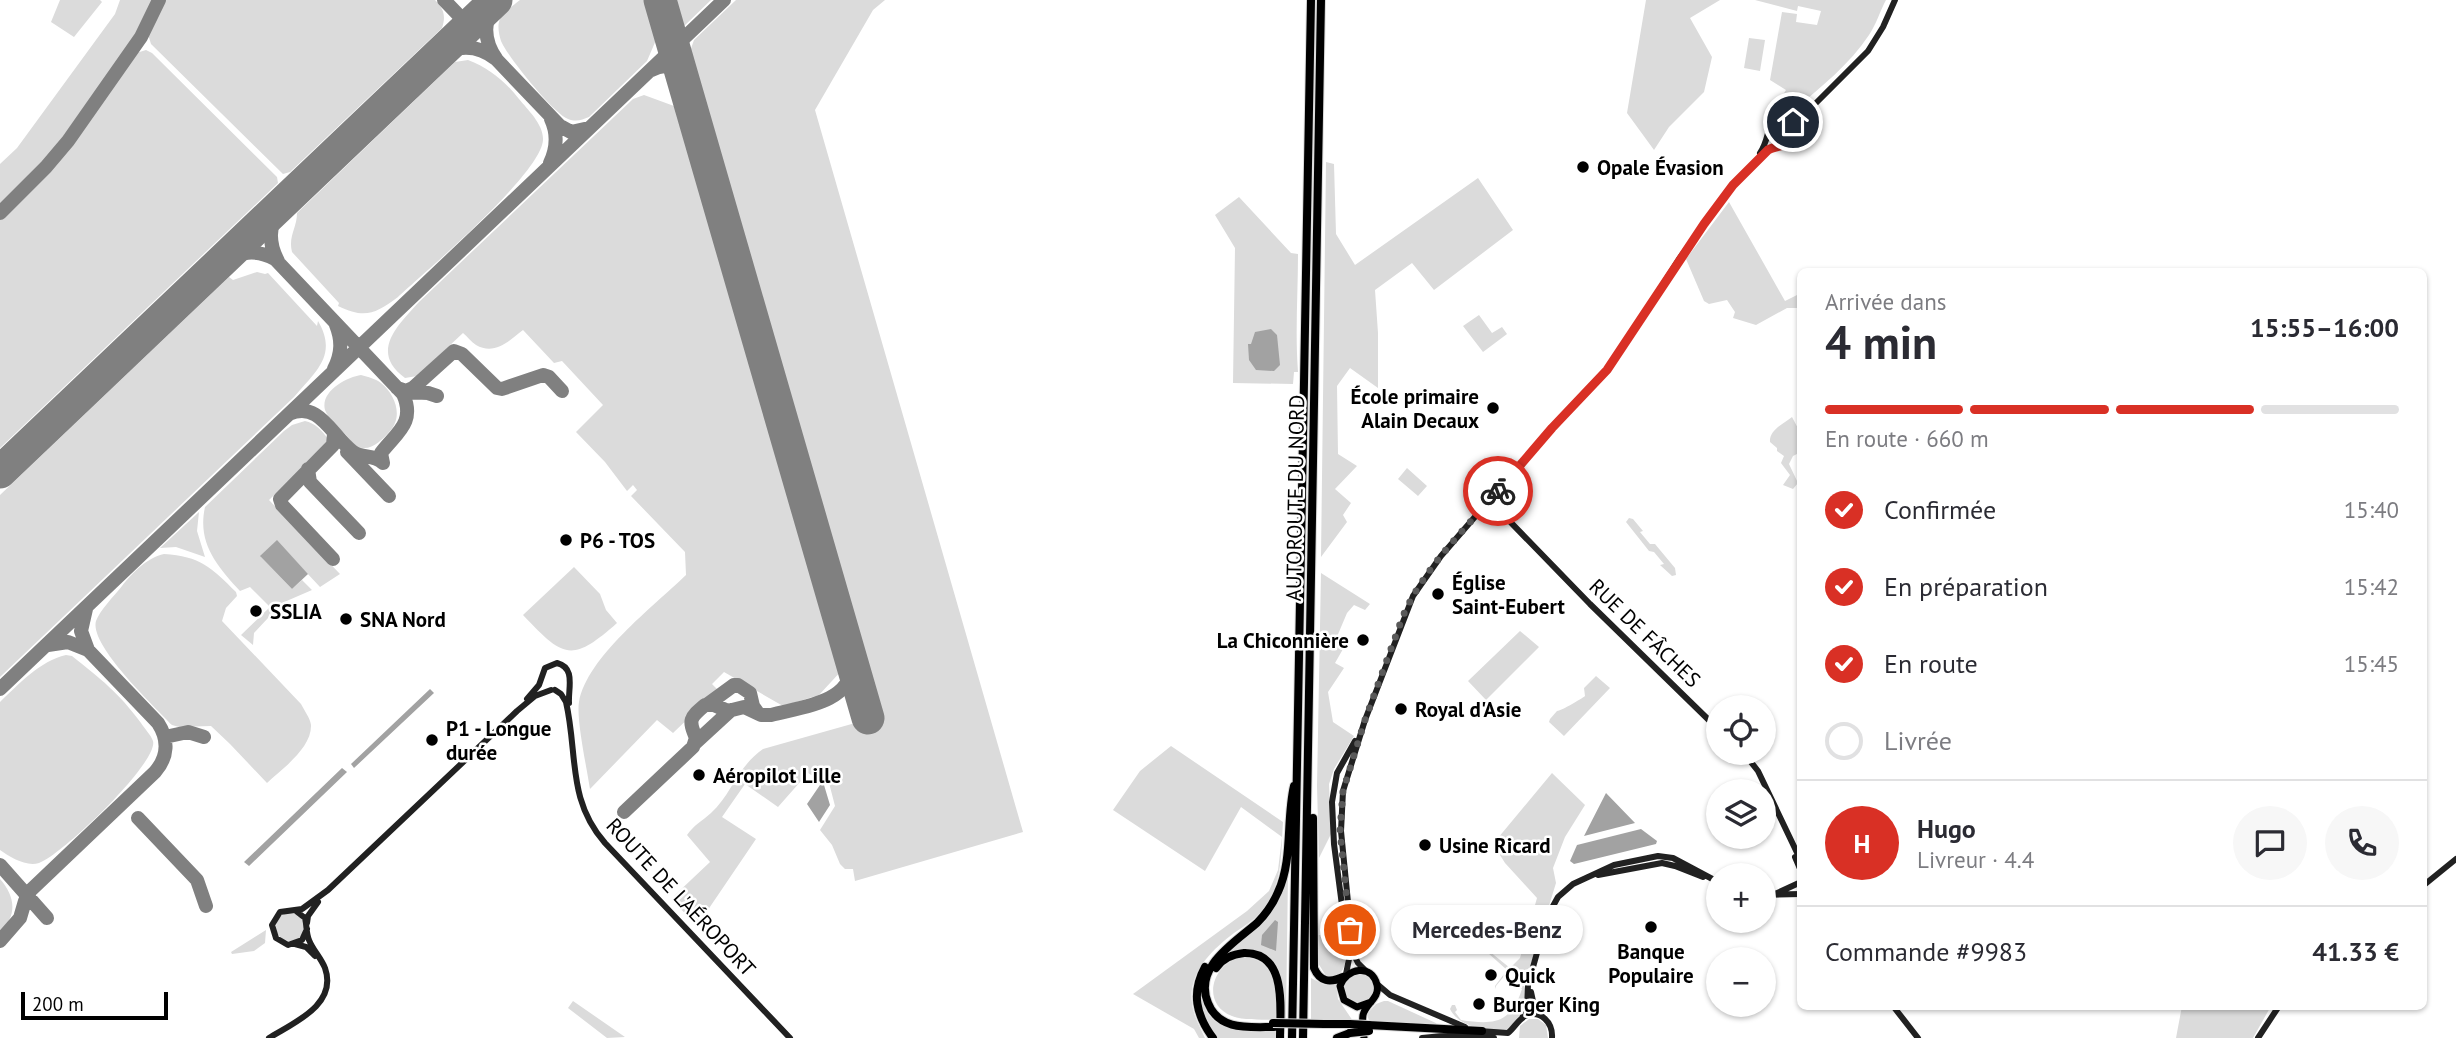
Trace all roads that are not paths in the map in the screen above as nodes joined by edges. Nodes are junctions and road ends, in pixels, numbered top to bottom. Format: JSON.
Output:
{"nodes":[{"id":1,"x":1311,"y":0,"type":"edge"},
{"id":2,"x":1321,"y":0,"type":"edge"},
{"id":3,"x":1893,"y":1,"type":"edge"},
{"id":4,"x":1785,"y":118,"type":"junction"},
{"id":5,"x":1797,"y":129,"type":"junction"},
{"id":6,"x":1769,"y":135,"type":"junction"},
{"id":7,"x":1780,"y":146,"type":"junction"},
{"id":8,"x":1751,"y":166,"type":"junction"},
{"id":9,"x":1490,"y":501,"type":"junction"},
{"id":10,"x":542,"y":675,"type":"junction"},
{"id":11,"x":569,"y":682,"type":"junction"},
{"id":12,"x":553,"y":690,"type":"junction"},
{"id":13,"x":517,"y":711,"type":"junction"},
{"id":14,"x":1706,"y":717,"type":"edge"},
{"id":15,"x":1365,"y":720,"type":"junction"},
{"id":16,"x":570,"y":724,"type":"junction"},
{"id":17,"x":1754,"y":765,"type":"edge"},
{"id":18,"x":1297,"y":770,"type":"junction"},
{"id":19,"x":1309,"y":803,"type":"junction"},
{"id":20,"x":1783,"y":826,"type":"junction"},
{"id":21,"x":1797,"y":853,"type":"edge"},
{"id":22,"x":2456,"y":859,"type":"edge"},
{"id":23,"x":1797,"y":861,"type":"edge"},
{"id":24,"x":1706,"y":876,"type":"edge"},
{"id":25,"x":2427,"y":883,"type":"edge"},
{"id":26,"x":1797,"y":884,"type":"edge"},
{"id":27,"x":328,"y":890,"type":"junction"},
{"id":28,"x":1776,"y":892,"type":"edge"},
{"id":29,"x":1797,"y":894,"type":"edge"},
{"id":30,"x":1776,"y":895,"type":"edge"},
{"id":31,"x":293,"y":910,"type":"junction"},
{"id":32,"x":307,"y":927,"type":"junction"},
{"id":33,"x":1236,"y":940,"type":"junction"},
{"id":34,"x":293,"y":944,"type":"junction"},
{"id":35,"x":1366,"y":971,"type":"junction"},
{"id":36,"x":1531,"y":975,"type":"junction"},
{"id":37,"x":1345,"y":976,"type":"junction"},
{"id":38,"x":1377,"y":984,"type":"junction"},
{"id":39,"x":1371,"y":1002,"type":"junction"},
{"id":40,"x":1350,"y":1005,"type":"junction"},
{"id":41,"x":1896,"y":1010,"type":"edge"},
{"id":42,"x":2276,"y":1010,"type":"edge"},
{"id":43,"x":301,"y":1017,"type":"junction"},
{"id":44,"x":1522,"y":1018,"type":"junction"},
{"id":45,"x":1544,"y":1018,"type":"junction"},
{"id":46,"x":1273,"y":1025,"type":"junction"},
{"id":47,"x":1516,"y":1025,"type":"junction"},
{"id":48,"x":1350,"y":1028,"type":"junction"},
{"id":49,"x":1482,"y":1031,"type":"junction"},
{"id":50,"x":1366,"y":1032,"type":"edge"},
{"id":51,"x":1458,"y":1034,"type":"junction"},
{"id":52,"x":269,"y":1038,"type":"edge"},
{"id":53,"x":790,"y":1038,"type":"edge"},
{"id":54,"x":1213,"y":1038,"type":"edge"},
{"id":55,"x":1280,"y":1038,"type":"edge"},
{"id":56,"x":1292,"y":1038,"type":"edge"},
{"id":57,"x":1303,"y":1038,"type":"edge"},
{"id":58,"x":1337,"y":1038,"type":"edge"},
{"id":59,"x":1422,"y":1038,"type":"edge"},
{"id":60,"x":1494,"y":1038,"type":"edge"},
{"id":61,"x":1515,"y":1038,"type":"edge"},
{"id":62,"x":1552,"y":1038,"type":"edge"},
{"id":63,"x":1918,"y":1038,"type":"edge"},
{"id":64,"x":2258,"y":1038,"type":"edge"}],
"edges":[{"from":1,"to":18,"type":"highway","name":"AUTOROUTE DU NORD"},
{"from":2,"to":19,"type":"highway","name":"AUTOROUTE DU NORD"},
{"from":3,"to":4,"type":"street"},
{"from":3,"to":5,"type":"street"},
{"from":4,"to":5,"type":"street"},
{"from":4,"to":6,"type":"street"},
{"from":5,"to":7,"type":"street"},
{"from":6,"to":7,"type":"street"},
{"from":6,"to":8,"type":"street"},
{"from":7,"to":8,"type":"street"},
{"from":8,"to":9,"type":"street"},
{"from":9,"to":14,"type":"street","name":"RUE DE FÂCHES"},
{"from":9,"to":15,"type":"street"},
{"from":10,"to":11,"type":"street"},
{"from":10,"to":12,"type":"street"},
{"from":10,"to":13,"type":"street"},
{"from":11,"to":12,"type":"street"},
{"from":11,"to":16,"type":"street","name":"ROUTE DE L'AÉROPORT"},
{"from":12,"to":13,"type":"street"},
{"from":12,"to":16,"type":"street","name":"ROUTE DE L'AÉROPORT"},
{"from":13,"to":27,"type":"street"},
{"from":15,"to":35,"type":"street"},
{"from":15,"to":37,"type":"street"},
{"from":16,"to":53,"type":"street","name":"ROUTE DE L'AÉROPORT"},
{"from":17,"to":20,"type":"street"},
{"from":18,"to":33,"type":"highway"},
{"from":18,"to":56,"type":"highway","name":"AUTOROUTE DU NORD"},
{"from":19,"to":37,"type":"highway"},
{"from":19,"to":57,"type":"highway","name":"AUTOROUTE DU NORD"},
{"from":20,"to":21,"type":"street"},
{"from":20,"to":23,"type":"street"},
{"from":22,"to":25,"type":"street"},
{"from":24,"to":36,"type":"street"},
{"from":26,"to":28,"type":"street"},
{"from":27,"to":31,"type":"street"},
{"from":27,"to":32,"type":"street"},
{"from":29,"to":30,"type":"street"},
{"from":31,"to":32,"type":"street"},
{"from":31,"to":34,"type":"street"},
{"from":32,"to":34,"type":"street"},
{"from":32,"to":43,"type":"street"},
{"from":33,"to":46,"type":"highway"},
{"from":33,"to":54,"type":"highway"},
{"from":34,"to":43,"type":"street"},
{"from":35,"to":37,"type":"main road"},
{"from":35,"to":38,"type":"main road"},
{"from":36,"to":44,"type":"street"},
{"from":36,"to":45,"type":"street"},
{"from":37,"to":40,"type":"main road"},
{"from":38,"to":39,"type":"main road"},
{"from":38,"to":49,"type":"street"},
{"from":39,"to":40,"type":"main road"},
{"from":39,"to":50,"type":"main road"},
{"from":40,"to":50,"type":"main road"},
{"from":41,"to":63,"type":"street"},
{"from":42,"to":64,"type":"street"},
{"from":43,"to":52,"type":"street"},
{"from":44,"to":45,"type":"street"},
{"from":44,"to":47,"type":"street"},
{"from":45,"to":62,"type":"street"},
{"from":46,"to":48,"type":"highway","bridge":true},
{"from":46,"to":55,"type":"highway"},
{"from":47,"to":49,"type":"street"},
{"from":47,"to":61,"type":"street"},
{"from":48,"to":50,"type":"highway","bridge":true},
{"from":48,"to":58,"type":"highway"},
{"from":49,"to":50,"type":"highway"},
{"from":50,"to":51,"type":"highway"},
{"from":51,"to":59,"type":"street"},
{"from":51,"to":60,"type":"street"}]}
